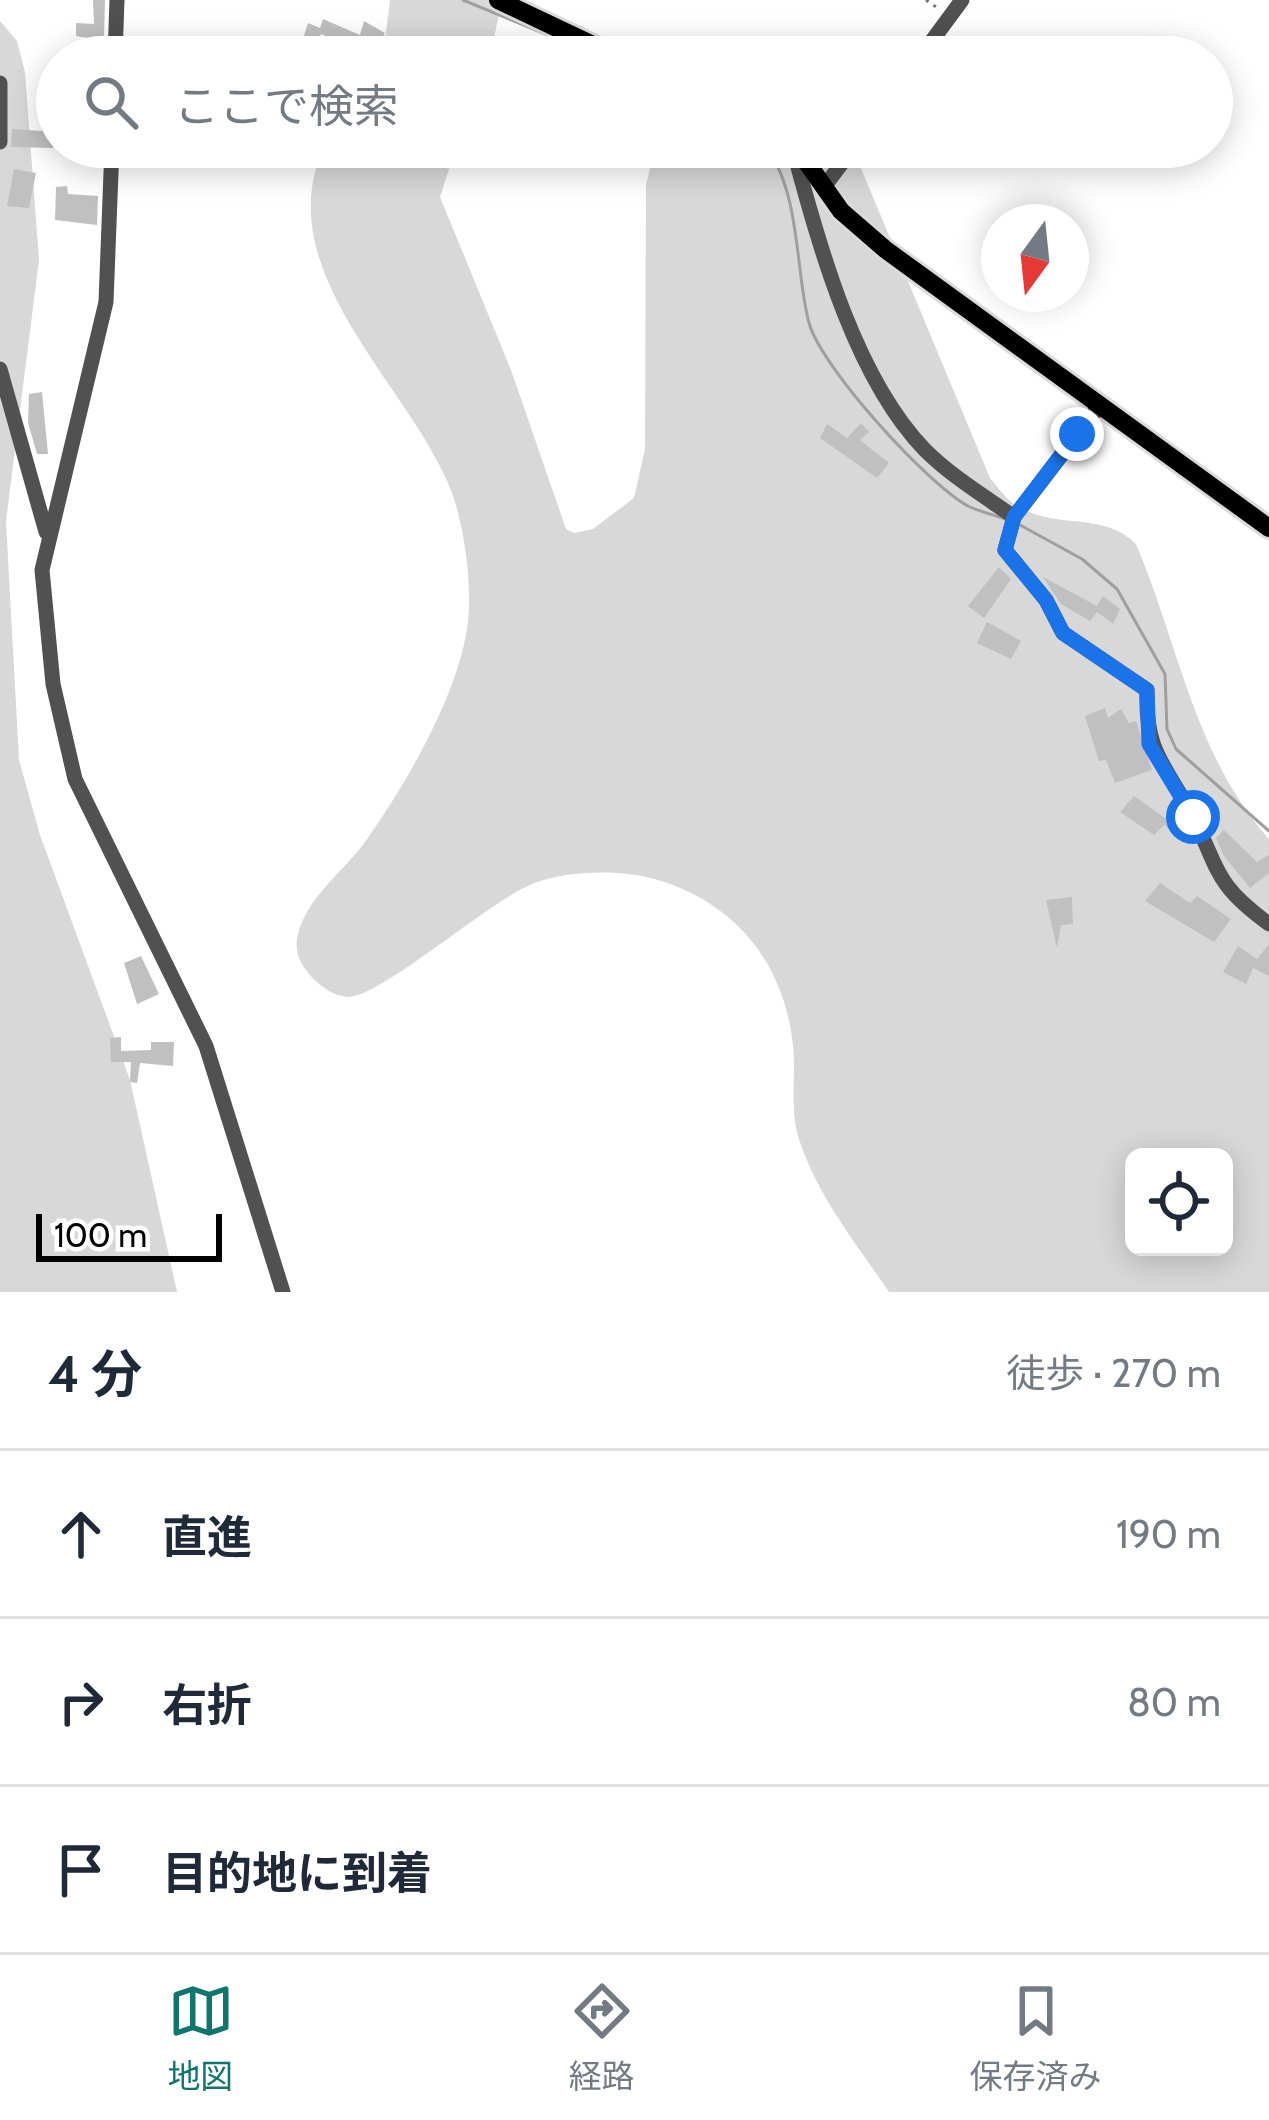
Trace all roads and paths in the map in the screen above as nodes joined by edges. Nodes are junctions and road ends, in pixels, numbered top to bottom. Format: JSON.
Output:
{"nodes":[{"id":1,"x":117,"y":0,"type":"edge"},
{"id":2,"x":498,"y":0,"type":"edge"},
{"id":3,"x":962,"y":0,"type":"edge"},
{"id":4,"x":116,"y":36,"type":"edge"},
{"id":5,"x":574,"y":36,"type":"edge"},
{"id":6,"x":935,"y":36,"type":"edge"},
{"id":7,"x":0,"y":83,"type":"edge"},
{"id":8,"x":0,"y":142,"type":"edge"},
{"id":9,"x":111,"y":168,"type":"edge"},
{"id":10,"x":798,"y":168,"type":"edge"},
{"id":11,"x":810,"y":168,"type":"edge"},
{"id":12,"x":839,"y":168,"type":"edge"},
{"id":13,"x":824,"y":188,"type":"junction"},
{"id":14,"x":0,"y":369,"type":"edge"},
{"id":15,"x":1100,"y":404,"type":"junction"},
{"id":16,"x":1014,"y":517,"type":"junction"},
{"id":17,"x":1269,"y":528,"type":"edge"},
{"id":18,"x":47,"y":534,"type":"junction"},
{"id":19,"x":1269,"y":924,"type":"edge"},
{"id":20,"x":284,"y":1292,"type":"edge"}],
"edges":[{"from":1,"to":4,"type":"street"},
{"from":2,"to":5,"type":"main road"},
{"from":3,"to":6,"type":"street"},
{"from":7,"to":8,"type":"street"},
{"from":9,"to":18,"type":"street"},
{"from":10,"to":16,"type":"street"},
{"from":11,"to":13,"type":"main road"},
{"from":12,"to":13,"type":"street"},
{"from":13,"to":15,"type":"main road"},
{"from":14,"to":18,"type":"street"},
{"from":15,"to":16,"type":"street"},
{"from":15,"to":17,"type":"main road"},
{"from":16,"to":19,"type":"street"},
{"from":18,"to":20,"type":"street"}]}
